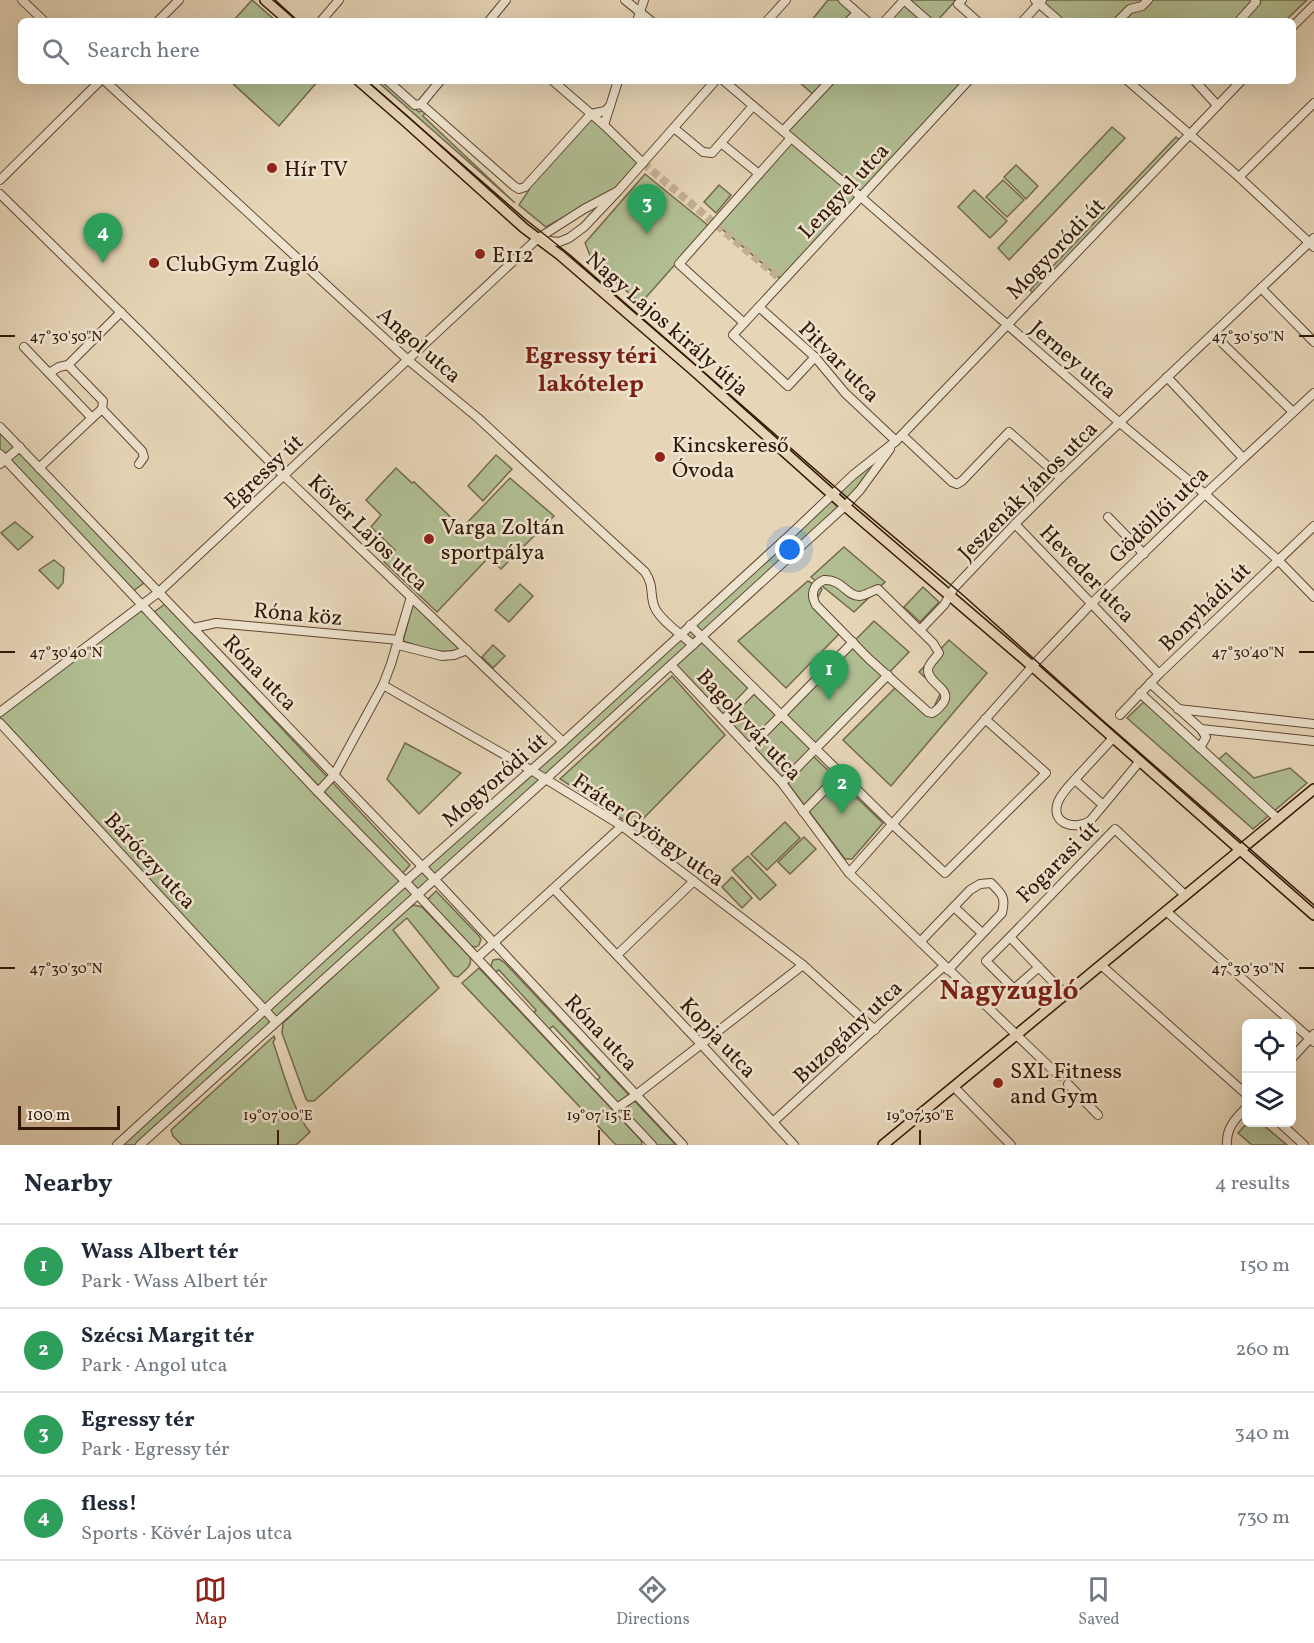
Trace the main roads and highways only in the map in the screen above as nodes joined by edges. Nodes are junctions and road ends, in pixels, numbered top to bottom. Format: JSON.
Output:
{"nodes":[{"id":1,"x":265,"y":0,"type":"edge"},
{"id":2,"x":286,"y":18,"type":"edge"},
{"id":3,"x":362,"y":84,"type":"edge"},
{"id":4,"x":1314,"y":789,"type":"edge"},
{"id":5,"x":1240,"y":851,"type":"junction"},
{"id":6,"x":1314,"y":915,"type":"edge"},
{"id":7,"x":883,"y":1145,"type":"edge"}],
"edges":[{"from":1,"to":2,"type":"main road"},
{"from":3,"to":5,"type":"main road","name":"Nagy Lajos király útja"},
{"from":4,"to":5,"type":"main road"},
{"from":5,"to":6,"type":"main road","name":"Nagy Lajos király útja"},
{"from":5,"to":7,"type":"main road"}]}
